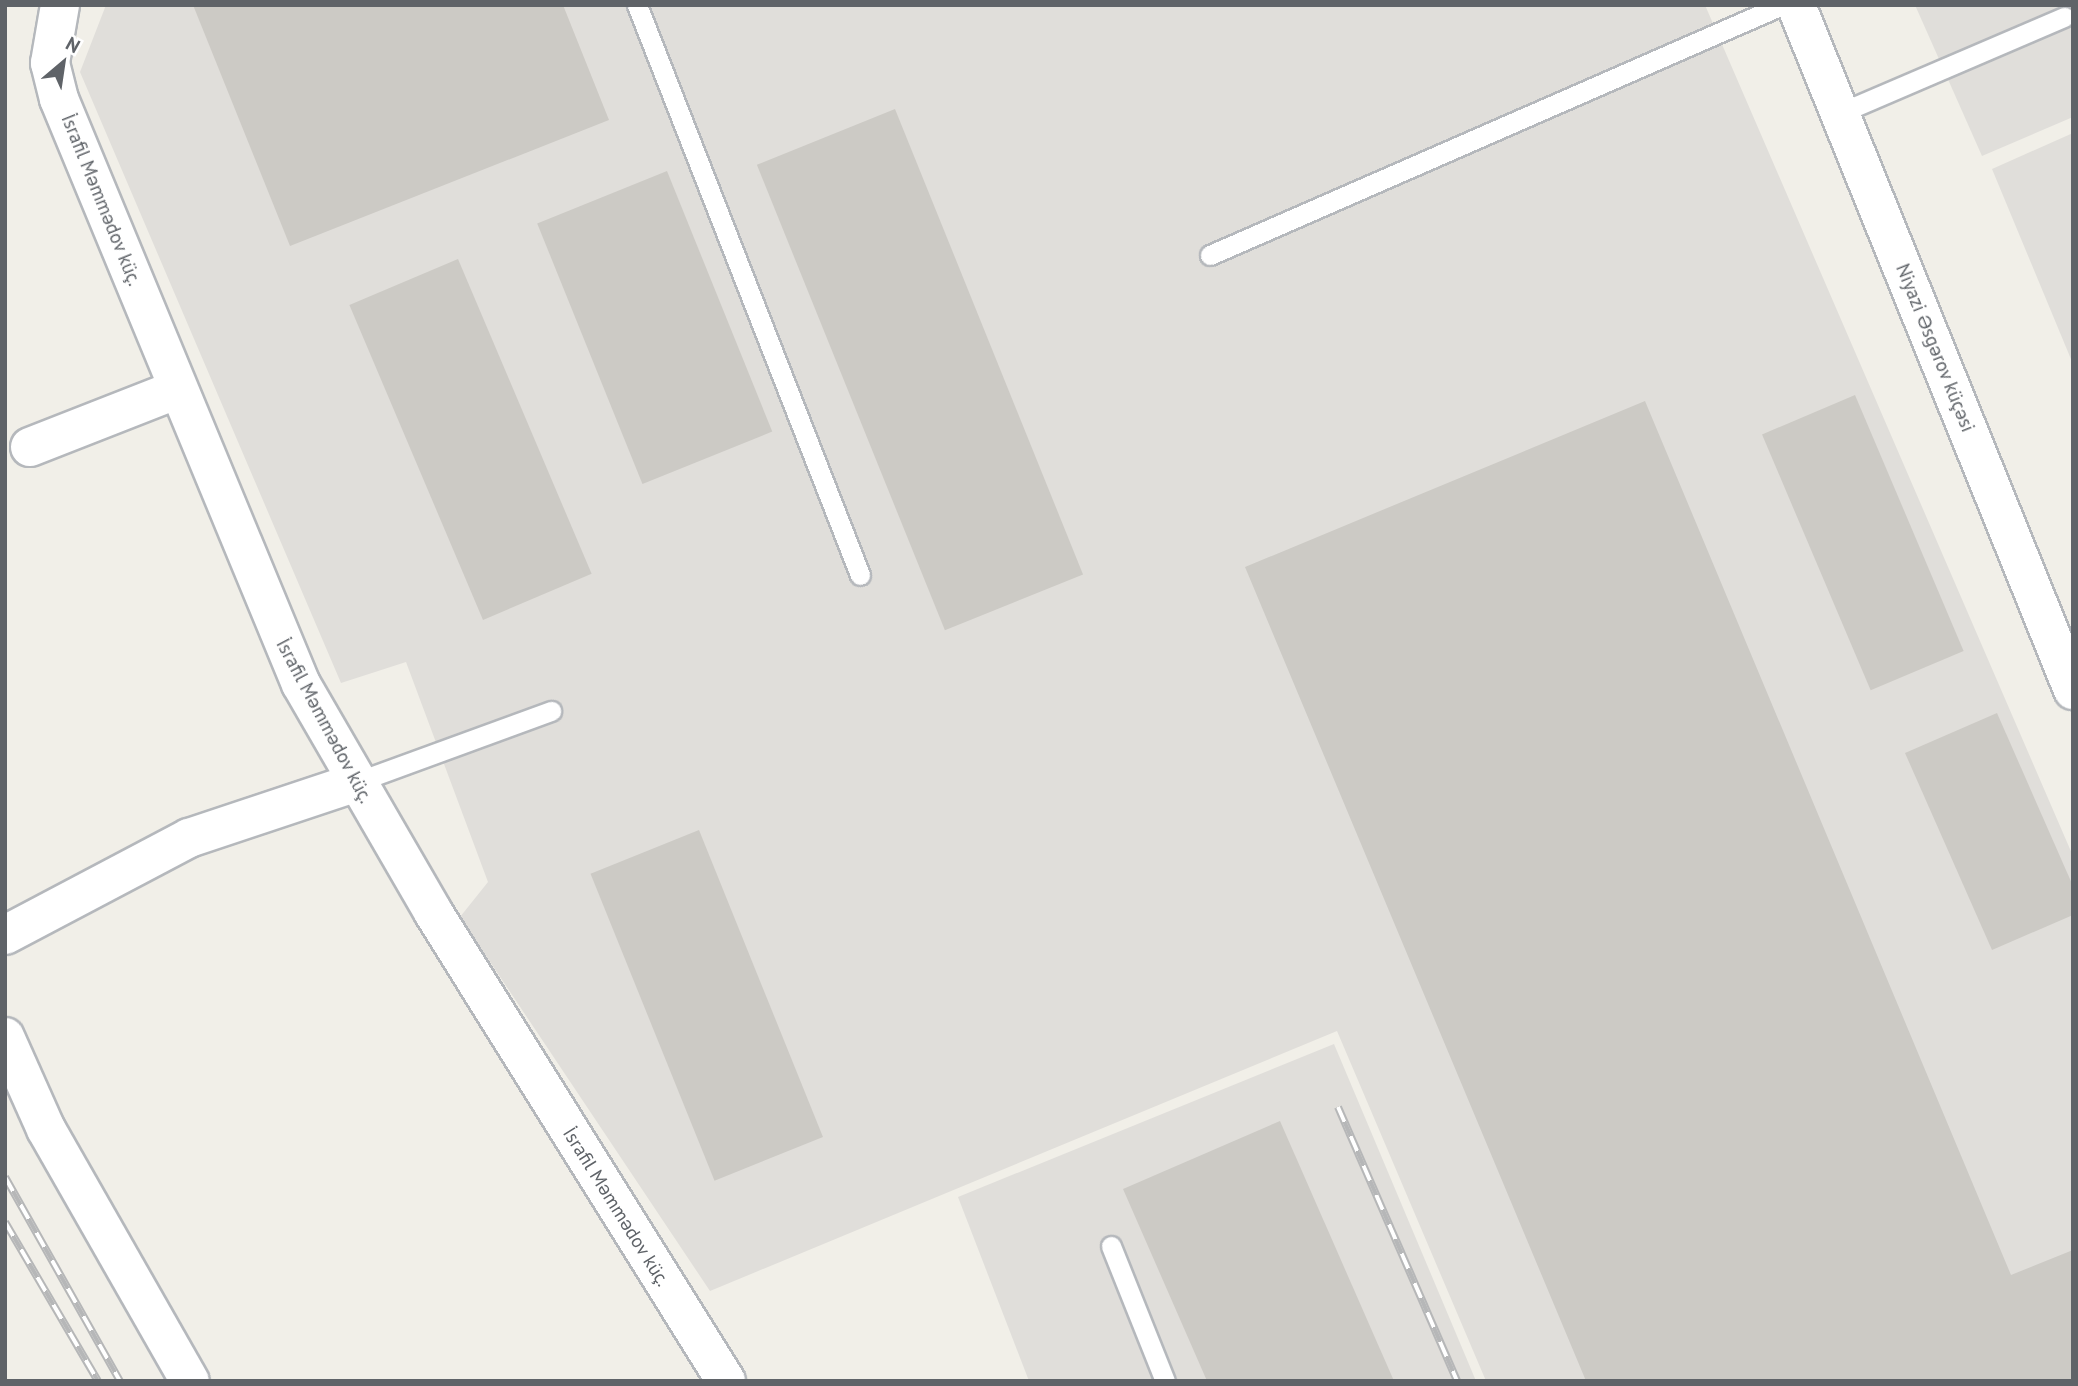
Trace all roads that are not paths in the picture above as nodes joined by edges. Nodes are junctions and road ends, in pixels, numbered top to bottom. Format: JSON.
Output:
{"nodes":[{"id":1,"x":60,"y":5,"type":"edge"},
{"id":2,"x":638,"y":5,"type":"edge"},
{"id":3,"x":1783,"y":5,"type":"edge"},
{"id":4,"x":1796,"y":5,"type":"edge"},
{"id":5,"x":2064,"y":17,"type":"dead end"},
{"id":6,"x":1840,"y":113,"type":"junction"},
{"id":7,"x":1210,"y":256,"type":"dead end"},
{"id":8,"x":178,"y":389,"type":"junction"},
{"id":9,"x":30,"y":447,"type":"dead end"},
{"id":10,"x":860,"y":575,"type":"dead end"},
{"id":11,"x":2073,"y":690,"type":"edge"},
{"id":12,"x":551,"y":711,"type":"dead end"},
{"id":13,"x":355,"y":783,"type":"junction"},
{"id":14,"x":5,"y":934,"type":"edge"},
{"id":15,"x":5,"y":1037,"type":"edge"},
{"id":16,"x":1111,"y":1246,"type":"dead end"},
{"id":17,"x":190,"y":1381,"type":"edge"},
{"id":18,"x":726,"y":1381,"type":"edge"},
{"id":19,"x":1165,"y":1381,"type":"edge"}],
"edges":[{"from":1,"to":8,"type":"street","name":"İsrafil Məmmədov küç."},
{"from":2,"to":10,"type":"lane"},
{"from":3,"to":7,"type":"lane"},
{"from":4,"to":6,"type":"street","name":"Niyazi Əsgərov küçəsi"},
{"from":5,"to":6,"type":"lane"},
{"from":6,"to":11,"type":"street","name":"Niyazi Əsgərov küçəsi"},
{"from":8,"to":9,"type":"street"},
{"from":8,"to":13,"type":"street","name":"İsrafil Məmmədov küç."},
{"from":12,"to":13,"type":"lane"},
{"from":13,"to":14,"type":"street"},
{"from":13,"to":18,"type":"street","name":"İsrafil Məmmədov küç."},
{"from":15,"to":17,"type":"street"},
{"from":16,"to":19,"type":"lane"}]}
